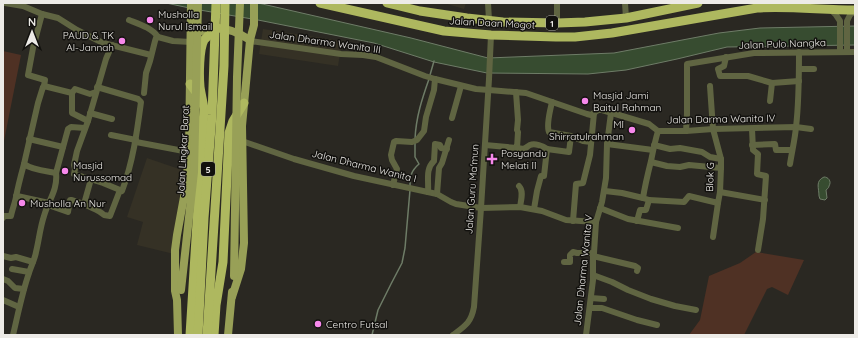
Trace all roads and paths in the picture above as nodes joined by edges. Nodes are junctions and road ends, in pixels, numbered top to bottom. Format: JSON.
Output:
{"nodes":[{"id":1,"x":191,"y":3,"type":"edge"},
{"id":2,"x":198,"y":3,"type":"edge"},
{"id":3,"x":216,"y":3,"type":"edge"},
{"id":4,"x":225,"y":3,"type":"edge"},
{"id":5,"x":240,"y":3,"type":"edge"},
{"id":6,"x":254,"y":3,"type":"edge"},
{"id":7,"x":320,"y":3,"type":"edge"},
{"id":8,"x":387,"y":3,"type":"edge"},
{"id":9,"x":394,"y":3,"type":"edge"},
{"id":10,"x":488,"y":3,"type":"edge"},
{"id":11,"x":557,"y":3,"type":"edge"},
{"id":12,"x":625,"y":3,"type":"edge"},
{"id":13,"x":698,"y":3,"type":"edge"},
{"id":14,"x":4,"y":4,"type":"edge"},
{"id":15,"x":666,"y":6,"type":"edge"},
{"id":16,"x":405,"y":8,"type":"junction"},
{"id":17,"x":830,"y":10,"type":"junction"},
{"id":18,"x":855,"y":11,"type":"edge"},
{"id":19,"x":42,"y":14,"type":"junction"},
{"id":20,"x":626,"y":18,"type":"junction"},
{"id":21,"x":129,"y":20,"type":"dead end"},
{"id":22,"x":489,"y":20,"type":"junction"},
{"id":23,"x":557,"y":23,"type":"junction"},
{"id":24,"x":218,"y":28,"type":"junction"},
{"id":25,"x":491,"y":35,"type":"junction"},
{"id":26,"x":158,"y":37,"type":"junction"},
{"id":27,"x":191,"y":40,"type":"junction"},
{"id":28,"x":250,"y":41,"type":"junction"},
{"id":29,"x":112,"y":45,"type":"junction"},
{"id":30,"x":840,"y":50,"type":"junction"},
{"id":31,"x":847,"y":50,"type":"junction"},
{"id":32,"x":799,"y":52,"type":"junction"},
{"id":33,"x":855,"y":52,"type":"edge"},
{"id":34,"x":151,"y":55,"type":"junction"},
{"id":35,"x":726,"y":58,"type":"junction"},
{"id":36,"x":799,"y":69,"type":"junction"},
{"id":37,"x":814,"y":69,"type":"dead end"},
{"id":38,"x":430,"y":78,"type":"junction"},
{"id":39,"x":799,"y":82,"type":"junction"},
{"id":40,"x":772,"y":83,"type":"junction"},
{"id":41,"x":190,"y":84,"type":"junction"},
{"id":42,"x":44,"y":86,"type":"junction"},
{"id":43,"x":461,"y":86,"type":"junction"},
{"id":44,"x":710,"y":86,"type":"dead end"},
{"id":45,"x":96,"y":90,"type":"junction"},
{"id":46,"x":489,"y":90,"type":"junction"},
{"id":47,"x":516,"y":92,"type":"junction"},
{"id":48,"x":72,"y":93,"type":"junction"},
{"id":49,"x":144,"y":93,"type":"dead end"},
{"id":50,"x":203,"y":100,"type":"junction"},
{"id":51,"x":770,"y":101,"type":"dead end"},
{"id":52,"x":552,"y":102,"type":"junction"},
{"id":53,"x":244,"y":103,"type":"junction"},
{"id":54,"x":594,"y":113,"type":"junction"},
{"id":55,"x":611,"y":113,"type":"junction"},
{"id":56,"x":90,"y":114,"type":"junction"},
{"id":57,"x":452,"y":118,"type":"dead end"},
{"id":58,"x":112,"y":119,"type":"dead end"},
{"id":59,"x":88,"y":121,"type":"junction"},
{"id":60,"x":796,"y":127,"type":"junction"},
{"id":61,"x":85,"y":128,"type":"junction"},
{"id":62,"x":713,"y":129,"type":"junction"},
{"id":63,"x":752,"y":129,"type":"junction"},
{"id":64,"x":811,"y":129,"type":"dead end"},
{"id":65,"x":658,"y":130,"type":"junction"},
{"id":66,"x":686,"y":131,"type":"junction"},
{"id":67,"x":111,"y":135,"type":"dead end"},
{"id":68,"x":571,"y":136,"type":"junction"},
{"id":69,"x":30,"y":139,"type":"junction"},
{"id":70,"x":449,"y":140,"type":"dead end"},
{"id":71,"x":136,"y":141,"type":"junction"},
{"id":72,"x":242,"y":141,"type":"junction"},
{"id":73,"x":591,"y":142,"type":"junction"},
{"id":74,"x":607,"y":144,"type":"junction"},
{"id":75,"x":485,"y":145,"type":"junction"},
{"id":76,"x":752,"y":145,"type":"junction"},
{"id":77,"x":64,"y":147,"type":"junction"},
{"id":78,"x":447,"y":148,"type":"junction"},
{"id":79,"x":517,"y":148,"type":"junction"},
{"id":80,"x":653,"y":148,"type":"junction"},
{"id":81,"x":548,"y":149,"type":"junction"},
{"id":82,"x":792,"y":150,"type":"junction"},
{"id":83,"x":189,"y":152,"type":"junction"},
{"id":84,"x":721,"y":159,"type":"junction"},
{"id":85,"x":651,"y":162,"type":"junction"},
{"id":86,"x":24,"y":164,"type":"junction"},
{"id":87,"x":790,"y":164,"type":"dead end"},
{"id":88,"x":721,"y":168,"type":"junction"},
{"id":89,"x":56,"y":173,"type":"junction"},
{"id":90,"x":88,"y":178,"type":"junction"},
{"id":91,"x":393,"y":185,"type":"junction"},
{"id":92,"x":519,"y":186,"type":"dead end"},
{"id":93,"x":120,"y":190,"type":"junction"},
{"id":94,"x":605,"y":191,"type":"junction"},
{"id":95,"x":428,"y":192,"type":"junction"},
{"id":96,"x":720,"y":192,"type":"junction"},
{"id":97,"x":437,"y":194,"type":"junction"},
{"id":98,"x":16,"y":196,"type":"junction"},
{"id":99,"x":646,"y":199,"type":"junction"},
{"id":100,"x":765,"y":200,"type":"junction"},
{"id":101,"x":718,"y":203,"type":"junction"},
{"id":102,"x":49,"y":204,"type":"junction"},
{"id":103,"x":84,"y":204,"type":"junction"},
{"id":104,"x":520,"y":207,"type":"junction"},
{"id":105,"x":481,"y":208,"type":"junction"},
{"id":106,"x":600,"y":208,"type":"junction"},
{"id":107,"x":534,"y":209,"type":"junction"},
{"id":108,"x":3,"y":218,"type":"edge"},
{"id":109,"x":573,"y":221,"type":"junction"},
{"id":110,"x":637,"y":221,"type":"junction"},
{"id":111,"x":596,"y":222,"type":"junction"},
{"id":112,"x":678,"y":228,"type":"dead end"},
{"id":113,"x":713,"y":237,"type":"dead end"},
{"id":114,"x":758,"y":250,"type":"dead end"},
{"id":115,"x":593,"y":255,"type":"junction"},
{"id":116,"x":3,"y":256,"type":"edge"},
{"id":117,"x":33,"y":262,"type":"junction"},
{"id":118,"x":564,"y":262,"type":"dead end"},
{"id":119,"x":12,"y":269,"type":"dead end"},
{"id":120,"x":637,"y":271,"type":"dead end"},
{"id":121,"x":29,"y":272,"type":"junction"},
{"id":122,"x":593,"y":275,"type":"junction"},
{"id":123,"x":3,"y":279,"type":"edge"},
{"id":124,"x":24,"y":289,"type":"junction"},
{"id":125,"x":232,"y":297,"type":"junction"},
{"id":126,"x":591,"y":298,"type":"junction"},
{"id":127,"x":604,"y":299,"type":"dead end"},
{"id":128,"x":3,"y":300,"type":"edge"},
{"id":129,"x":177,"y":300,"type":"junction"},
{"id":130,"x":19,"y":307,"type":"junction"},
{"id":131,"x":590,"y":308,"type":"junction"},
{"id":132,"x":696,"y":310,"type":"dead end"},
{"id":133,"x":657,"y":325,"type":"dead end"},
{"id":134,"x":13,"y":335,"type":"edge"},
{"id":135,"x":178,"y":335,"type":"edge"},
{"id":136,"x":190,"y":335,"type":"edge"},
{"id":137,"x":198,"y":335,"type":"edge"},
{"id":138,"x":207,"y":335,"type":"edge"},
{"id":139,"x":214,"y":335,"type":"edge"},
{"id":140,"x":228,"y":335,"type":"edge"},
{"id":141,"x":453,"y":335,"type":"edge"},
{"id":142,"x":586,"y":335,"type":"edge"}],
"edges":[{"from":1,"to":27,"type":"main road","name":"Jalan Lingkar Barat"},
{"from":2,"to":129,"type":"main road","name":"Jalan Lingkar Barat","bridge":true},
{"from":3,"to":137,"type":"highway","number":"5","bridge":true},
{"from":4,"to":138,"type":"highway","number":"5","bridge":true},
{"from":5,"to":125,"type":"main road","bridge":true},
{"from":6,"to":28,"type":"main road"},
{"from":7,"to":25,"type":"highway","name":"Jalan Daan Mogot","number":"1"},
{"from":8,"to":16,"type":"highway","name":"Jalan Daan Mogot","number":"1"},
{"from":9,"to":16,"type":"highway"},
{"from":10,"to":22,"type":"street"},
{"from":11,"to":23,"type":"street"},
{"from":12,"to":20,"type":"street"},
{"from":13,"to":15,"type":"highway","name":"Jalan Daan Mogot","number":"1"},
{"from":14,"to":19,"type":"street"},
{"from":15,"to":20,"type":"highway","name":"Jalan Daan Mogot","number":"1"},
{"from":16,"to":22,"type":"highway","name":"Jalan Daan Mogot","number":"1"},
{"from":17,"to":18,"type":"highway","name":"Jalan Daan Mogot","number":"1"},
{"from":17,"to":25,"type":"highway","name":"Jalan Daan Mogot","number":"1"},
{"from":17,"to":30,"type":"street"},
{"from":18,"to":31,"type":"street"},
{"from":19,"to":29,"type":"street"},
{"from":19,"to":42,"type":"street"},
{"from":20,"to":23,"type":"highway","name":"Jalan Daan Mogot","number":"1"},
{"from":21,"to":26,"type":"street"},
{"from":22,"to":23,"type":"highway","name":"Jalan Daan Mogot","number":"1"},
{"from":24,"to":27,"type":"main road"},
{"from":24,"to":28,"type":"main road"},
{"from":24,"to":50,"type":"highway"},
{"from":25,"to":46,"type":"street","name":"Jalan Guru Ma'mun"},
{"from":26,"to":27,"type":"street"},
{"from":26,"to":34,"type":"street"},
{"from":27,"to":41,"type":"main road","name":"Jalan Lingkar Barat"},
{"from":28,"to":38,"type":"street","name":"Jalan Dharma Wanita III"},
{"from":28,"to":53,"type":"main road"},
{"from":29,"to":34,"type":"street"},
{"from":29,"to":45,"type":"street"},
{"from":30,"to":31,"type":"street","name":"Jalan Pulo Nangka"},
{"from":30,"to":32,"type":"street","name":"Jalan Pulo Nangka"},
{"from":31,"to":33,"type":"street","name":"Jalan Pulo Nangka"},
{"from":32,"to":35,"type":"street","name":"Jalan Pulo Nangka"},
{"from":32,"to":36,"type":"street"},
{"from":34,"to":49,"type":"street"},
{"from":35,"to":40,"type":"street"},
{"from":35,"to":66,"type":"street","name":"Jalan Pulo Nangka"},
{"from":36,"to":37,"type":"street"},
{"from":36,"to":39,"type":"street"},
{"from":38,"to":43,"type":"street","name":"Jalan Dharma Wanita III"},
{"from":38,"to":91,"type":"street"},
{"from":39,"to":40,"type":"street"},
{"from":39,"to":60,"type":"street"},
{"from":40,"to":51,"type":"street"},
{"from":41,"to":50,"type":"highway"},
{"from":41,"to":83,"type":"main road","name":"Jalan Lingkar Barat"},
{"from":42,"to":48,"type":"street"},
{"from":42,"to":69,"type":"street"},
{"from":43,"to":46,"type":"street","name":"Jalan Dharma Wanita III"},
{"from":43,"to":57,"type":"street"},
{"from":44,"to":62,"type":"street","name":"Blok G"},
{"from":45,"to":48,"type":"street"},
{"from":45,"to":56,"type":"street"},
{"from":45,"to":71,"type":"street"},
{"from":46,"to":47,"type":"street","name":"Jalan Darma Wanita IV"},
{"from":46,"to":75,"type":"street","name":"Jalan Guru Ma'mun"},
{"from":47,"to":52,"type":"street","name":"Jalan Darma Wanita IV"},
{"from":47,"to":79,"type":"street"},
{"from":48,"to":59,"type":"street"},
{"from":50,"to":136,"type":"highway"},
{"from":52,"to":54,"type":"street","name":"Jalan Darma Wanita IV"},
{"from":52,"to":68,"type":"street"},
{"from":53,"to":72,"type":"main road"},
{"from":53,"to":139,"type":"highway"},
{"from":54,"to":55,"type":"street","name":"Jalan Darma Wanita IV"},
{"from":54,"to":73,"type":"street"},
{"from":55,"to":65,"type":"street","name":"Jalan Darma Wanita IV"},
{"from":55,"to":74,"type":"street","name":"Jalan Dharma Wanita V"},
{"from":56,"to":58,"type":"street"},
{"from":56,"to":59,"type":"street"},
{"from":59,"to":61,"type":"street"},
{"from":60,"to":63,"type":"street","name":"Jalan Darma Wanita IV"},
{"from":60,"to":64,"type":"street","name":"Jalan Darma Wanita IV"},
{"from":60,"to":82,"type":"street"},
{"from":61,"to":77,"type":"street"},
{"from":61,"to":90,"type":"street"},
{"from":62,"to":63,"type":"street","name":"Jalan Darma Wanita IV"},
{"from":62,"to":66,"type":"street","name":"Jalan Darma Wanita IV"},
{"from":62,"to":84,"type":"street","name":"Blok G"},
{"from":63,"to":76,"type":"street"},
{"from":65,"to":66,"type":"street","name":"Jalan Darma Wanita IV"},
{"from":65,"to":80,"type":"street"},
{"from":67,"to":71,"type":"street"},
{"from":68,"to":73,"type":"street"},
{"from":68,"to":81,"type":"street"},
{"from":69,"to":77,"type":"street"},
{"from":69,"to":86,"type":"street"},
{"from":70,"to":78,"type":"street"},
{"from":71,"to":83,"type":"street"},
{"from":71,"to":93,"type":"street"},
{"from":72,"to":91,"type":"street","name":"Jalan Dharma Wanita I"},
{"from":72,"to":125,"type":"main road"},
{"from":73,"to":109,"type":"street"},
{"from":74,"to":80,"type":"street"},
{"from":74,"to":94,"type":"street","name":"Jalan Dharma Wanita V"},
{"from":75,"to":79,"type":"street"},
{"from":75,"to":105,"type":"street","name":"Jalan Guru Ma'mun"},
{"from":76,"to":82,"type":"street"},
{"from":76,"to":100,"type":"street"},
{"from":77,"to":89,"type":"street"},
{"from":78,"to":95,"type":"street"},
{"from":78,"to":97,"type":"street"},
{"from":79,"to":81,"type":"street"},
{"from":80,"to":84,"type":"street"},
{"from":80,"to":85,"type":"street"},
{"from":81,"to":107,"type":"street"},
{"from":82,"to":87,"type":"street"},
{"from":83,"to":129,"type":"main road","name":"Jalan Lingkar Barat"},
{"from":84,"to":88,"type":"street","name":"Blok G"},
{"from":85,"to":88,"type":"street"},
{"from":85,"to":99,"type":"street"},
{"from":86,"to":89,"type":"street"},
{"from":86,"to":98,"type":"street"},
{"from":88,"to":96,"type":"street","name":"Blok G"},
{"from":89,"to":102,"type":"street"},
{"from":90,"to":93,"type":"street"},
{"from":90,"to":103,"type":"street"},
{"from":91,"to":95,"type":"street","name":"Jalan Dharma Wanita I"},
{"from":92,"to":104,"type":"street"},
{"from":93,"to":103,"type":"street"},
{"from":94,"to":99,"type":"street"},
{"from":94,"to":106,"type":"street","name":"Jalan Dharma Wanita V"},
{"from":95,"to":97,"type":"street","name":"Jalan Dharma Wanita I"},
{"from":96,"to":100,"type":"street"},
{"from":96,"to":101,"type":"street","name":"Blok G"},
{"from":97,"to":105,"type":"street","name":"Jalan Dharma Wanita I"},
{"from":98,"to":102,"type":"street"},
{"from":98,"to":108,"type":"street"},
{"from":99,"to":101,"type":"street","name":"Blok G"},
{"from":99,"to":110,"type":"street"},
{"from":100,"to":114,"type":"street"},
{"from":101,"to":113,"type":"street"},
{"from":102,"to":103,"type":"street"},
{"from":102,"to":117,"type":"street"},
{"from":104,"to":105,"type":"street","name":"Jalan Dharma Wanita I"},
{"from":104,"to":107,"type":"street","name":"Jalan Dharma Wanita I"},
{"from":105,"to":141,"type":"street","name":"Jalan Guru Ma'mun"},
{"from":106,"to":110,"type":"street"},
{"from":106,"to":111,"type":"street","name":"Jalan Dharma Wanita V"},
{"from":107,"to":109,"type":"street","name":"Jalan Dharma Wanita I"},
{"from":109,"to":111,"type":"street","name":"Jalan Dharma Wanita I"},
{"from":110,"to":112,"type":"street"},
{"from":111,"to":115,"type":"street","name":"Jalan Dharma Wanita V"},
{"from":115,"to":118,"type":"street"},
{"from":115,"to":120,"type":"street"},
{"from":115,"to":122,"type":"street","name":"Jalan Dharma Wanita V"},
{"from":116,"to":117,"type":"street"},
{"from":117,"to":121,"type":"street"},
{"from":119,"to":121,"type":"street"},
{"from":121,"to":124,"type":"street"},
{"from":122,"to":126,"type":"street","name":"Jalan Dharma Wanita V"},
{"from":122,"to":132,"type":"street"},
{"from":123,"to":124,"type":"street"},
{"from":124,"to":130,"type":"street"},
{"from":125,"to":140,"type":"main road"},
{"from":126,"to":127,"type":"street"},
{"from":126,"to":131,"type":"street","name":"Jalan Dharma Wanita V"},
{"from":128,"to":130,"type":"street"},
{"from":129,"to":135,"type":"main road","name":"Jalan Lingkar Barat"},
{"from":130,"to":134,"type":"street"},
{"from":131,"to":133,"type":"street"},
{"from":131,"to":142,"type":"street","name":"Jalan Dharma Wanita V"}]}
